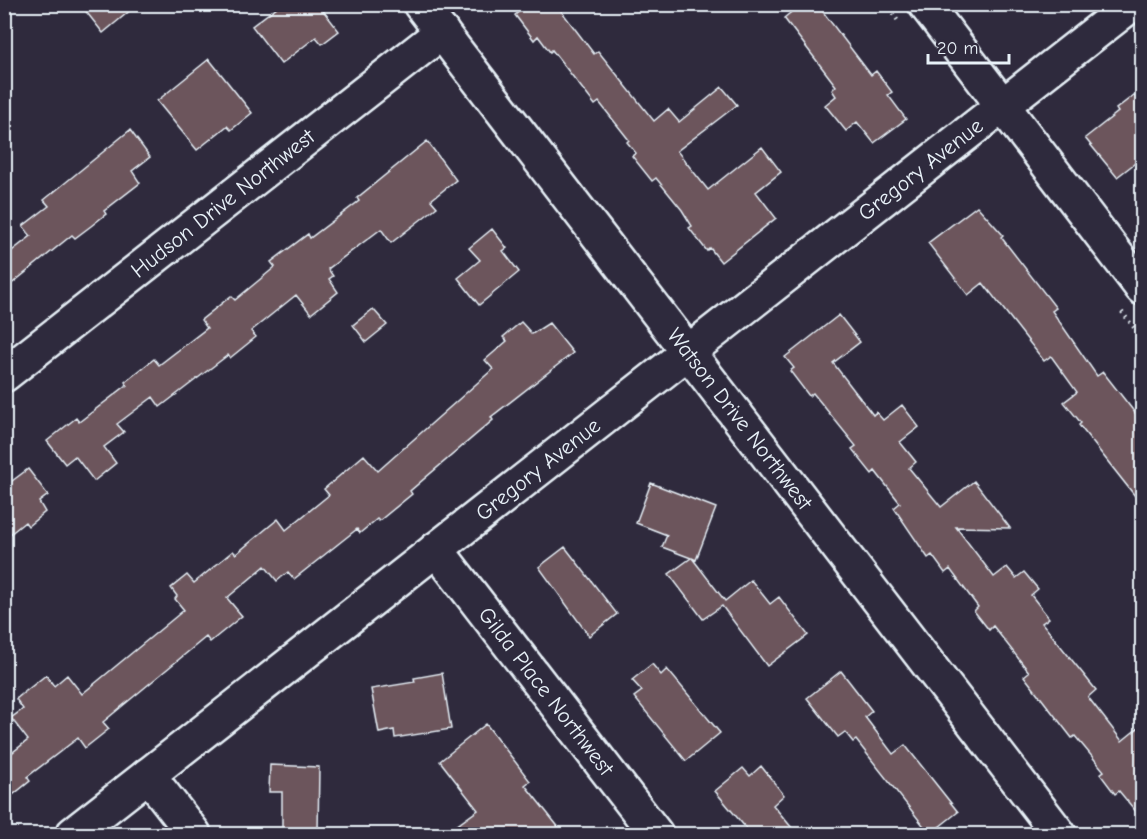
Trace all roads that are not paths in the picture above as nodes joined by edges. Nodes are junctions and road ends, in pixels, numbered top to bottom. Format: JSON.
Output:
{"nodes":[{"id":1,"x":420,"y":4,"type":"edge"},
{"id":2,"x":925,"y":4,"type":"edge"},
{"id":3,"x":1132,"y":4,"type":"edge"},
{"id":4,"x":442,"y":32,"type":"junction"},
{"id":5,"x":1002,"y":105,"type":"junction"},
{"id":6,"x":1143,"y":288,"type":"edge"},
{"id":7,"x":687,"y":352,"type":"junction"},
{"id":8,"x":4,"y":375,"type":"edge"},
{"id":9,"x":436,"y":549,"type":"junction"},
{"id":10,"x":148,"y":775,"type":"junction"},
{"id":11,"x":73,"y":834,"type":"edge"},
{"id":12,"x":194,"y":834,"type":"edge"},
{"id":13,"x":656,"y":834,"type":"edge"},
{"id":14,"x":1059,"y":834,"type":"edge"}],
"edges":[{"from":1,"to":4,"type":"street","name":"Watson Drive Northwest"},
{"from":2,"to":5,"type":"street"},
{"from":3,"to":5,"type":"street","name":"Gregory Avenue"},
{"from":4,"to":7,"type":"street","name":"Watson Drive Northwest"},
{"from":4,"to":8,"type":"street","name":"Hudson Drive Northwest"},
{"from":5,"to":6,"type":"street"},
{"from":5,"to":7,"type":"street","name":"Gregory Avenue"},
{"from":7,"to":9,"type":"street","name":"Gregory Avenue"},
{"from":7,"to":14,"type":"street","name":"Watson Drive Northwest"},
{"from":9,"to":10,"type":"street","name":"Gregory Avenue"},
{"from":9,"to":13,"type":"street","name":"Gilda Place Northwest"},
{"from":10,"to":11,"type":"street","name":"Gregory Avenue"},
{"from":10,"to":12,"type":"street"}]}
